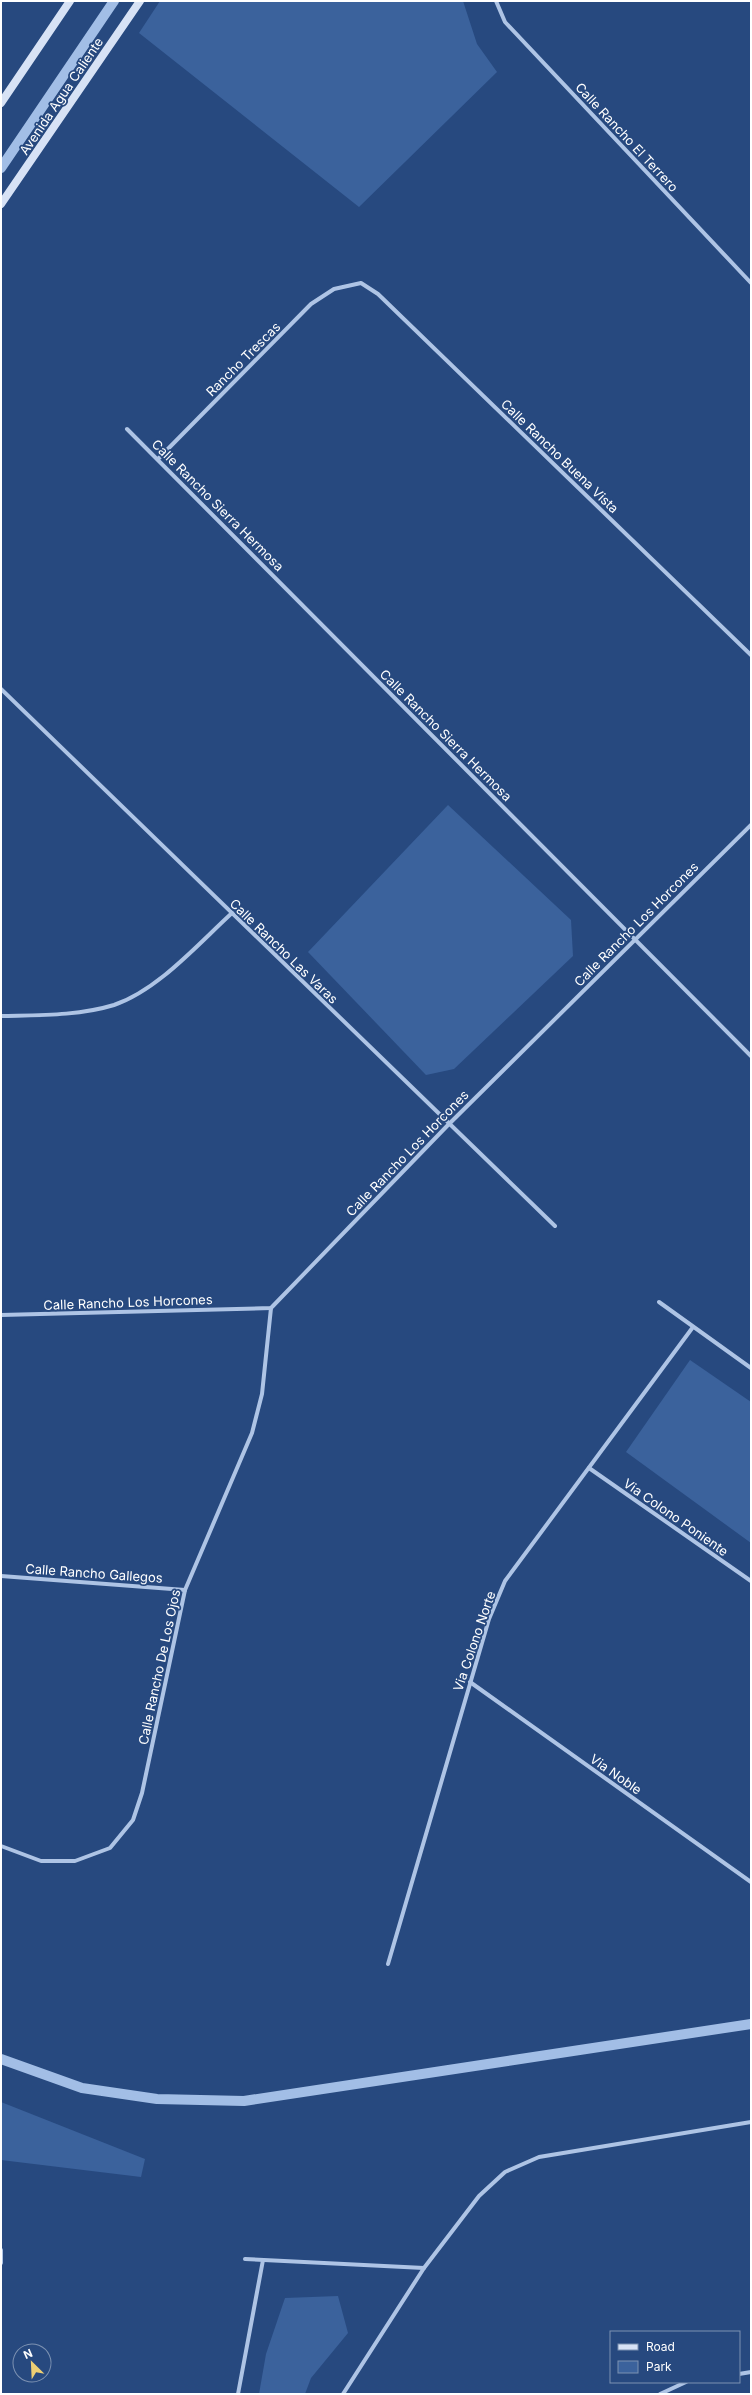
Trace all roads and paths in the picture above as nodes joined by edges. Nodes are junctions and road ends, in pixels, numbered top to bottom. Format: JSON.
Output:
{"nodes":[{"id":1,"x":70,"y":1,"type":"edge"},
{"id":2,"x":140,"y":1,"type":"edge"},
{"id":3,"x":496,"y":1,"type":"edge"},
{"id":4,"x":1,"y":102,"type":"edge"},
{"id":5,"x":1,"y":204,"type":"edge"},
{"id":6,"x":751,"y":283,"type":"edge"},
{"id":7,"x":349,"y":284,"type":"joint"},
{"id":8,"x":127,"y":428,"type":"dead end"},
{"id":9,"x":158,"y":459,"type":"junction"},
{"id":10,"x":751,"y":655,"type":"edge"},
{"id":11,"x":1,"y":689,"type":"edge"},
{"id":12,"x":751,"y":824,"type":"edge"},
{"id":13,"x":232,"y":914,"type":"junction"},
{"id":14,"x":635,"y":940,"type":"junction"},
{"id":15,"x":1,"y":1016,"type":"edge"},
{"id":16,"x":751,"y":1056,"type":"edge"},
{"id":17,"x":448,"y":1125,"type":"junction"},
{"id":18,"x":554,"y":1226,"type":"dead end"},
{"id":19,"x":659,"y":1302,"type":"dead end"},
{"id":20,"x":271,"y":1308,"type":"junction"},
{"id":21,"x":1,"y":1315,"type":"edge"},
{"id":22,"x":693,"y":1327,"type":"junction"},
{"id":23,"x":751,"y":1368,"type":"edge"},
{"id":24,"x":589,"y":1468,"type":"junction"},
{"id":25,"x":1,"y":1576,"type":"edge"},
{"id":26,"x":751,"y":1581,"type":"edge"},
{"id":27,"x":185,"y":1590,"type":"junction"},
{"id":28,"x":470,"y":1682,"type":"junction"},
{"id":29,"x":1,"y":1846,"type":"edge"},
{"id":30,"x":751,"y":1882,"type":"edge"},
{"id":31,"x":388,"y":1964,"type":"dead end"},
{"id":32,"x":751,"y":2122,"type":"edge"},
{"id":33,"x":1,"y":2250,"type":"edge"},
{"id":34,"x":245,"y":2259,"type":"dead end"},
{"id":35,"x":263,"y":2260,"type":"junction"},
{"id":36,"x":1,"y":2263,"type":"edge"},
{"id":37,"x":424,"y":2268,"type":"junction"},
{"id":38,"x":751,"y":2372,"type":"edge"},
{"id":39,"x":740,"y":2374,"type":"edge"},
{"id":40,"x":684,"y":2383,"type":"edge"},
{"id":41,"x":238,"y":2394,"type":"edge"},
{"id":42,"x":342,"y":2394,"type":"edge"},
{"id":43,"x":660,"y":2394,"type":"edge"}],
"edges":[{"from":1,"to":4,"type":"street"},
{"from":2,"to":5,"type":"street","name":"Avenida Agua Caliente"},
{"from":3,"to":6,"type":"street","name":"Calle Rancho El Terrero"},
{"from":7,"to":9,"type":"street","name":"Rancho Trescas"},
{"from":7,"to":10,"type":"street","name":"Calle Rancho Buena Vista"},
{"from":8,"to":9,"type":"street","name":"Calle Rancho Sierra Hermosa"},
{"from":9,"to":14,"type":"street","name":"Calle Rancho Sierra Hermosa"},
{"from":11,"to":13,"type":"street","name":"Calle Rancho Las Varas"},
{"from":12,"to":14,"type":"street","name":"Calle Rancho Los Horcones"},
{"from":13,"to":15,"type":"street"},
{"from":13,"to":17,"type":"street","name":"Calle Rancho Las Varas"},
{"from":14,"to":16,"type":"street","name":"Calle Rancho Sierra Hermosa"},
{"from":14,"to":17,"type":"street","name":"Calle Rancho Los Horcones"},
{"from":17,"to":18,"type":"street","name":"Calle Rancho Las Varas"},
{"from":17,"to":20,"type":"street","name":"Calle Rancho Los Horcones"},
{"from":19,"to":22,"type":"street"},
{"from":20,"to":21,"type":"street","name":"Calle Rancho Los Horcones"},
{"from":20,"to":27,"type":"street","name":"Calle Rancho De Los Ojos"},
{"from":22,"to":23,"type":"street"},
{"from":22,"to":24,"type":"street","name":"Via Colono Norte"},
{"from":24,"to":26,"type":"street","name":"Via Colono Poniente"},
{"from":24,"to":28,"type":"street","name":"Via Colono Norte"},
{"from":25,"to":27,"type":"street","name":"Calle Rancho Gallegos"},
{"from":27,"to":29,"type":"street","name":"Calle Rancho De Los Ojos"},
{"from":28,"to":30,"type":"street","name":"Via Noble"},
{"from":28,"to":31,"type":"street","name":"Via Colono Norte"},
{"from":32,"to":37,"type":"street"},
{"from":33,"to":36,"type":"street"},
{"from":34,"to":35,"type":"street"},
{"from":35,"to":37,"type":"street"},
{"from":35,"to":41,"type":"street"},
{"from":37,"to":42,"type":"street"},
{"from":38,"to":39,"type":"street"},
{"from":40,"to":43,"type":"street"}]}
